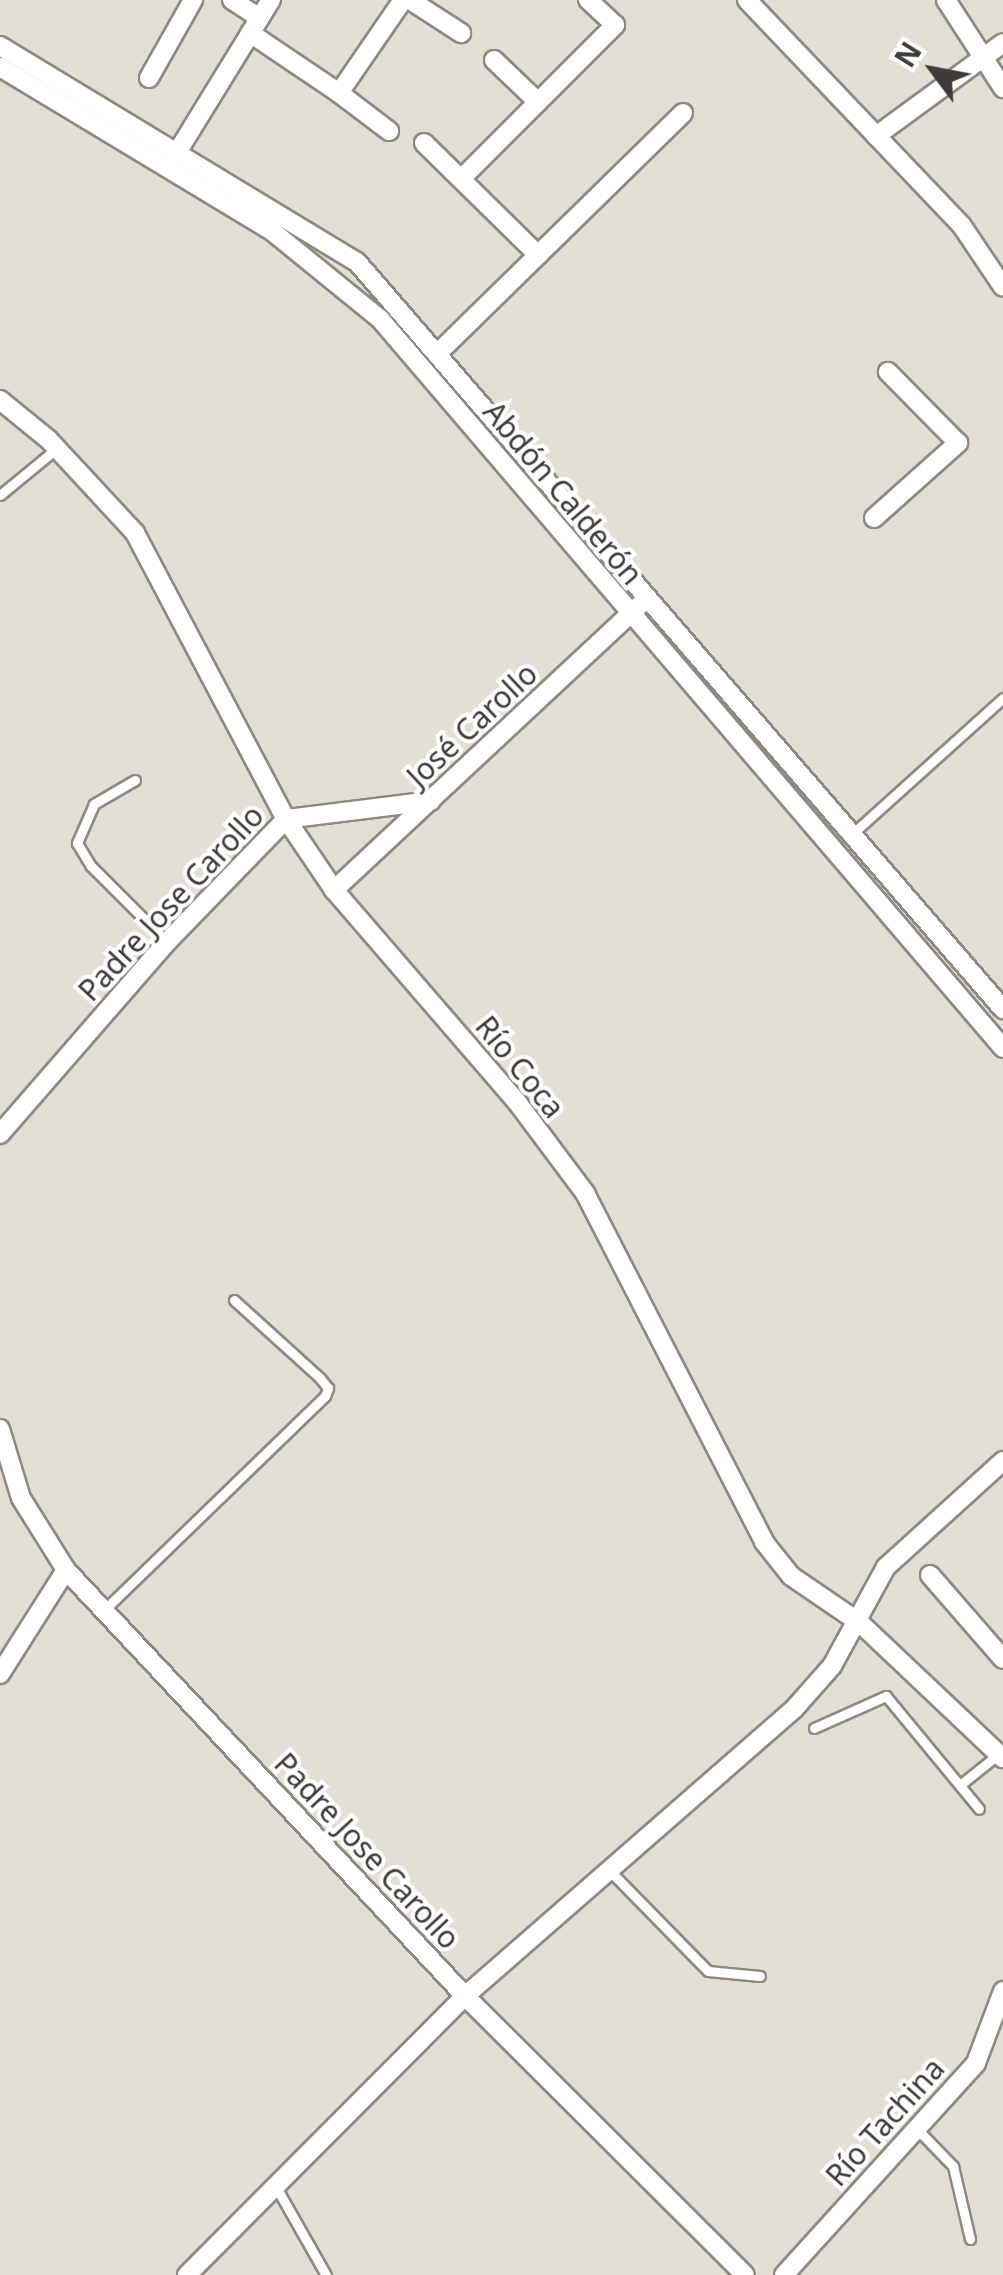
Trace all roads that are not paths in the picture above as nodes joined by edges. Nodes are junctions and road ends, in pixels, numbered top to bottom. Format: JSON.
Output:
{"nodes":[{"id":1,"x":193,"y":0,"type":"edge"},
{"id":2,"x":232,"y":0,"type":"edge"},
{"id":3,"x":271,"y":0,"type":"edge"},
{"id":4,"x":406,"y":0,"type":"edge"},
{"id":5,"x":588,"y":0,"type":"edge"},
{"id":6,"x":747,"y":0,"type":"edge"},
{"id":7,"x":946,"y":0,"type":"edge"},
{"id":8,"x":255,"y":26,"type":"junction"},
{"id":9,"x":461,"y":33,"type":"dead end"},
{"id":10,"x":1003,"y":43,"type":"edge"},
{"id":11,"x":0,"y":46,"type":"edge"},
{"id":12,"x":983,"y":56,"type":"junction"},
{"id":13,"x":494,"y":60,"type":"dead end"},
{"id":14,"x":0,"y":68,"type":"edge"},
{"id":15,"x":149,"y":78,"type":"dead end"},
{"id":16,"x":1003,"y":88,"type":"edge"},
{"id":17,"x":338,"y":93,"type":"junction"},
{"id":18,"x":538,"y":102,"type":"junction"},
{"id":19,"x":683,"y":114,"type":"dead end"},
{"id":20,"x":389,"y":130,"type":"dead end"},
{"id":21,"x":876,"y":136,"type":"junction"},
{"id":22,"x":424,"y":143,"type":"dead end"},
{"id":23,"x":178,"y":150,"type":"junction"},
{"id":24,"x":168,"y":169,"type":"junction"},
{"id":25,"x":461,"y":179,"type":"junction"},
{"id":26,"x":538,"y":255,"type":"junction"},
{"id":27,"x":1003,"y":287,"type":"edge"},
{"id":28,"x":438,"y":353,"type":"junction"},
{"id":29,"x":888,"y":372,"type":"dead end"},
{"id":30,"x":0,"y":400,"type":"edge"},
{"id":31,"x":57,"y":448,"type":"junction"},
{"id":32,"x":0,"y":495,"type":"edge"},
{"id":33,"x":874,"y":518,"type":"dead end"},
{"id":34,"x":646,"y":599,"type":"junction"},
{"id":35,"x":630,"y":614,"type":"junction"},
{"id":36,"x":1003,"y":698,"type":"edge"},
{"id":37,"x":135,"y":780,"type":"dead end"},
{"id":38,"x":431,"y":800,"type":"junction"},
{"id":39,"x":286,"y":819,"type":"junction"},
{"id":40,"x":852,"y":834,"type":"junction"},
{"id":41,"x":334,"y":890,"type":"junction"},
{"id":42,"x":167,"y":942,"type":"junction"},
{"id":43,"x":1003,"y":1009,"type":"edge"},
{"id":44,"x":1003,"y":1048,"type":"edge"},
{"id":45,"x":0,"y":1134,"type":"edge"},
{"id":46,"x":234,"y":1300,"type":"dead end"},
{"id":47,"x":0,"y":1428,"type":"edge"},
{"id":48,"x":1000,"y":1471,"type":"edge"},
{"id":49,"x":66,"y":1570,"type":"junction"},
{"id":50,"x":930,"y":1575,"type":"dead end"},
{"id":51,"x":104,"y":1610,"type":"junction"},
{"id":52,"x":860,"y":1623,"type":"junction"},
{"id":53,"x":1003,"y":1658,"type":"edge"},
{"id":54,"x":0,"y":1674,"type":"edge"},
{"id":55,"x":814,"y":1728,"type":"dead end"},
{"id":56,"x":1001,"y":1756,"type":"edge"},
{"id":57,"x":960,"y":1785,"type":"junction"},
{"id":58,"x":980,"y":1809,"type":"dead end"},
{"id":59,"x":610,"y":1870,"type":"junction"},
{"id":60,"x":760,"y":1976,"type":"dead end"},
{"id":61,"x":1003,"y":1991,"type":"edge"},
{"id":62,"x":466,"y":1996,"type":"junction"},
{"id":63,"x":916,"y":2128,"type":"junction"},
{"id":64,"x":276,"y":2186,"type":"junction"},
{"id":65,"x":970,"y":2239,"type":"dead end"},
{"id":66,"x":188,"y":2275,"type":"edge"},
{"id":67,"x":326,"y":2275,"type":"edge"},
{"id":68,"x":745,"y":2275,"type":"edge"},
{"id":69,"x":784,"y":2275,"type":"edge"}],
"edges":[{"from":1,"to":15,"type":"street"},
{"from":2,"to":8,"type":"street"},
{"from":3,"to":8,"type":"street"},
{"from":4,"to":9,"type":"street"},
{"from":4,"to":17,"type":"street"},
{"from":5,"to":18,"type":"street"},
{"from":6,"to":21,"type":"street"},
{"from":7,"to":12,"type":"street"},
{"from":8,"to":17,"type":"street"},
{"from":8,"to":23,"type":"street"},
{"from":10,"to":12,"type":"street"},
{"from":11,"to":23,"type":"street","name":"Abdón Calderón"},
{"from":12,"to":16,"type":"street"},
{"from":12,"to":21,"type":"street"},
{"from":13,"to":18,"type":"street"},
{"from":14,"to":24,"type":"street","name":"Abdón Calderón"},
{"from":17,"to":20,"type":"street"},
{"from":18,"to":25,"type":"street"},
{"from":19,"to":26,"type":"street"},
{"from":21,"to":27,"type":"street"},
{"from":22,"to":25,"type":"street"},
{"from":23,"to":24,"type":"street"},
{"from":23,"to":28,"type":"street","name":"Abdón Calderón"},
{"from":24,"to":35,"type":"street","name":"Abdón Calderón"},
{"from":25,"to":26,"type":"street"},
{"from":26,"to":28,"type":"street"},
{"from":28,"to":34,"type":"street","name":"Abdón Calderón"},
{"from":29,"to":33,"type":"street"},
{"from":30,"to":31,"type":"street","name":"Río Coca"},
{"from":31,"to":32,"type":"lane"},
{"from":31,"to":39,"type":"street","name":"Río Coca"},
{"from":34,"to":35,"type":"street","name":"José Carollo"},
{"from":34,"to":40,"type":"street","name":"Abdón Calderón"},
{"from":35,"to":38,"type":"street","name":"José Carollo"},
{"from":35,"to":44,"type":"street","name":"Abdón Calderón"},
{"from":36,"to":40,"type":"lane"},
{"from":37,"to":42,"type":"lane"},
{"from":38,"to":39,"type":"street","name":"Padre Jose Carollo"},
{"from":38,"to":41,"type":"street","name":"José Carollo"},
{"from":39,"to":41,"type":"street","name":"Río Coca"},
{"from":39,"to":42,"type":"street","name":"Padre Jose Carollo"},
{"from":40,"to":43,"type":"street","name":"Abdón Calderón"},
{"from":41,"to":52,"type":"street","name":"Río Coca"},
{"from":42,"to":45,"type":"street","name":"Padre Jose Carollo"},
{"from":46,"to":51,"type":"lane"},
{"from":47,"to":49,"type":"street","name":"Padre Jose Carollo"},
{"from":48,"to":52,"type":"street"},
{"from":49,"to":51,"type":"street","name":"Padre Jose Carollo"},
{"from":49,"to":54,"type":"street"},
{"from":50,"to":53,"type":"street"},
{"from":51,"to":62,"type":"street","name":"Padre Jose Carollo"},
{"from":52,"to":56,"type":"street","name":"Río Coca"},
{"from":52,"to":59,"type":"street"},
{"from":55,"to":57,"type":"lane"},
{"from":56,"to":57,"type":"lane"},
{"from":57,"to":58,"type":"lane"},
{"from":59,"to":60,"type":"lane"},
{"from":59,"to":62,"type":"street"},
{"from":61,"to":63,"type":"street","name":"Río Tachina"},
{"from":62,"to":64,"type":"street"},
{"from":62,"to":68,"type":"street","name":"Padre Jose Carollo"},
{"from":63,"to":65,"type":"lane"},
{"from":63,"to":69,"type":"street","name":"Río Tachina"},
{"from":64,"to":66,"type":"street"},
{"from":64,"to":67,"type":"lane"}]}
